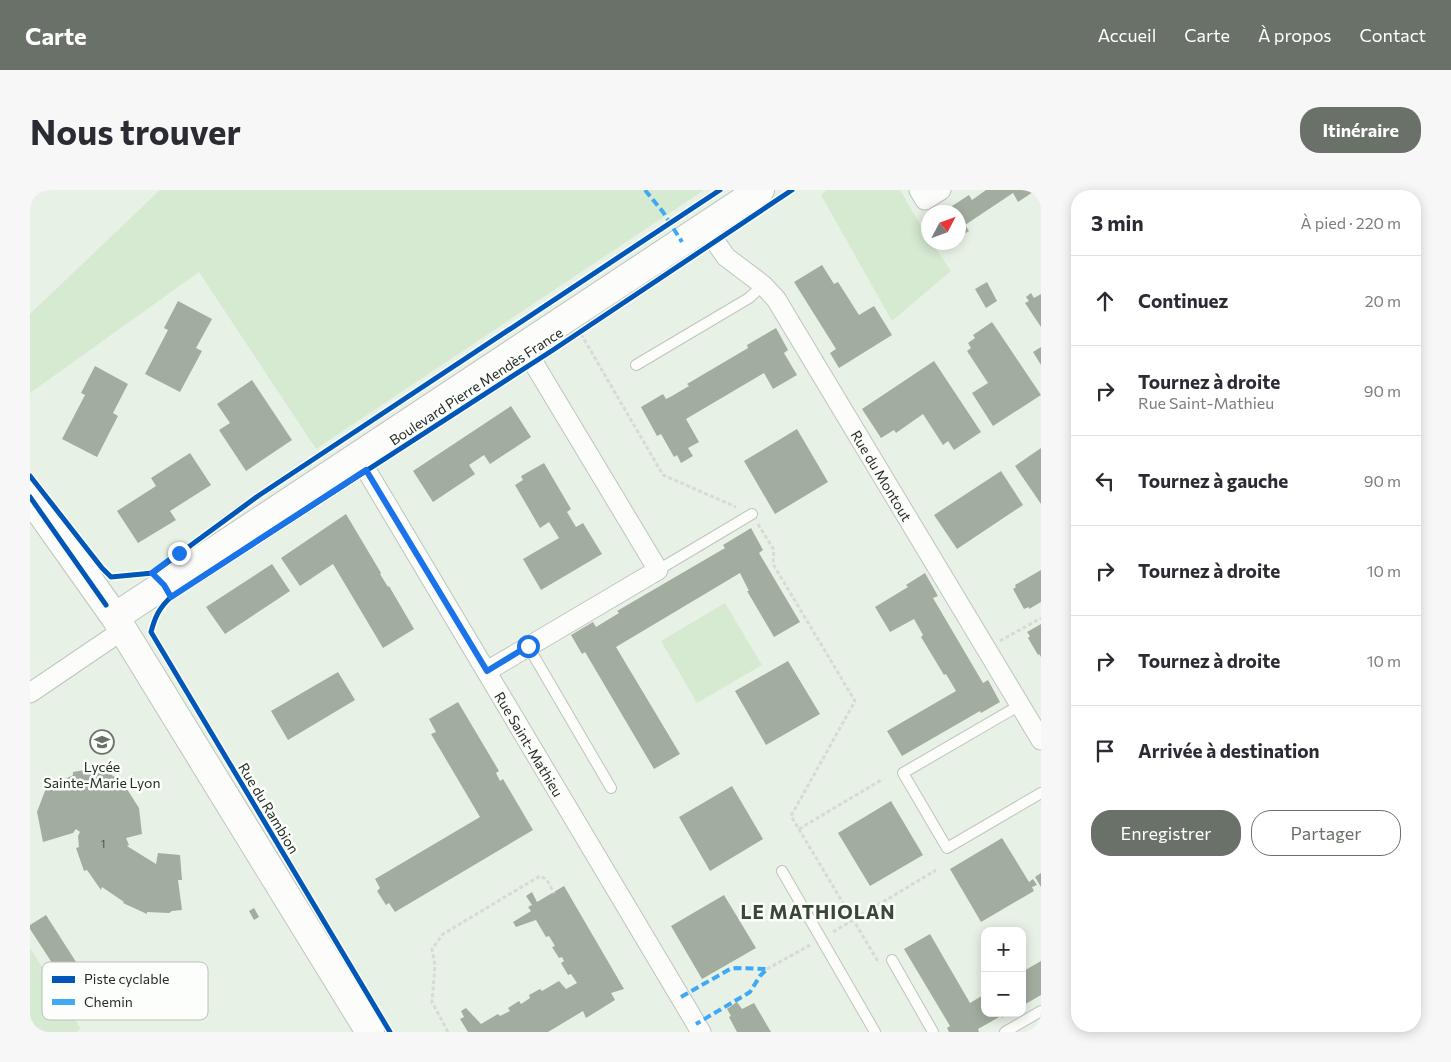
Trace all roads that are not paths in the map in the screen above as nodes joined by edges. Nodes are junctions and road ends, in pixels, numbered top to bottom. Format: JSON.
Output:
{"nodes":[{"id":1,"x":760,"y":190,"type":"edge"},
{"id":2,"x":919,"y":190,"type":"edge"},
{"id":3,"x":942,"y":190,"type":"edge"},
{"id":4,"x":705,"y":227,"type":"junction"},
{"id":5,"x":763,"y":285,"type":"junction"},
{"id":6,"x":524,"y":347,"type":"junction"},
{"id":7,"x":636,"y":365,"type":"dead end"},
{"id":8,"x":358,"y":456,"type":"junction"},
{"id":9,"x":30,"y":497,"type":"edge"},
{"id":10,"x":752,"y":514,"type":"road end"},
{"id":11,"x":658,"y":570,"type":"junction"},
{"id":12,"x":119,"y":623,"type":"junction"},
{"id":13,"x":528,"y":646,"type":"junction"},
{"id":14,"x":487,"y":671,"type":"junction"},
{"id":15,"x":30,"y":693,"type":"edge"},
{"id":16,"x":1020,"y":705,"type":"junction"},
{"id":17,"x":1041,"y":740,"type":"edge"},
{"id":18,"x":611,"y":788,"type":"dead end"},
{"id":19,"x":1041,"y":794,"type":"edge"},
{"id":20,"x":782,"y":871,"type":"dead end"},
{"id":21,"x":892,"y":960,"type":"dead end"},
{"id":22,"x":1041,"y":1011,"type":"edge"},
{"id":23,"x":370,"y":1032,"type":"edge"},
{"id":24,"x":701,"y":1032,"type":"edge"},
{"id":25,"x":875,"y":1032,"type":"edge"},
{"id":26,"x":933,"y":1032,"type":"edge"},
{"id":27,"x":1005,"y":1032,"type":"edge"}],
"edges":[{"from":1,"to":4,"type":"street","name":"Boulevard Pierre Mendès France"},
{"from":2,"to":3,"type":"street"},
{"from":4,"to":5,"type":"street","name":"Rue du Montout"},
{"from":4,"to":6,"type":"street","name":"Boulevard Pierre Mendès France"},
{"from":5,"to":7,"type":"lane"},
{"from":5,"to":16,"type":"street","name":"Rue du Montout"},
{"from":6,"to":8,"type":"street","name":"Boulevard Pierre Mendès France"},
{"from":6,"to":11,"type":"street"},
{"from":8,"to":12,"type":"street","name":"Boulevard Pierre Mendès France"},
{"from":8,"to":14,"type":"street","name":"Rue Saint-Mathieu"},
{"from":9,"to":12,"type":"street"},
{"from":10,"to":11,"type":"lane"},
{"from":11,"to":13,"type":"street"},
{"from":12,"to":15,"type":"street"},
{"from":12,"to":23,"type":"street"},
{"from":13,"to":14,"type":"street"},
{"from":13,"to":18,"type":"lane"},
{"from":14,"to":24,"type":"street","name":"Rue Saint-Mathieu"},
{"from":16,"to":17,"type":"street","name":"Rue du Montout"},
{"from":16,"to":19,"type":"lane"},
{"from":20,"to":25,"type":"lane"},
{"from":21,"to":26,"type":"lane"},
{"from":22,"to":27,"type":"lane"}]}
